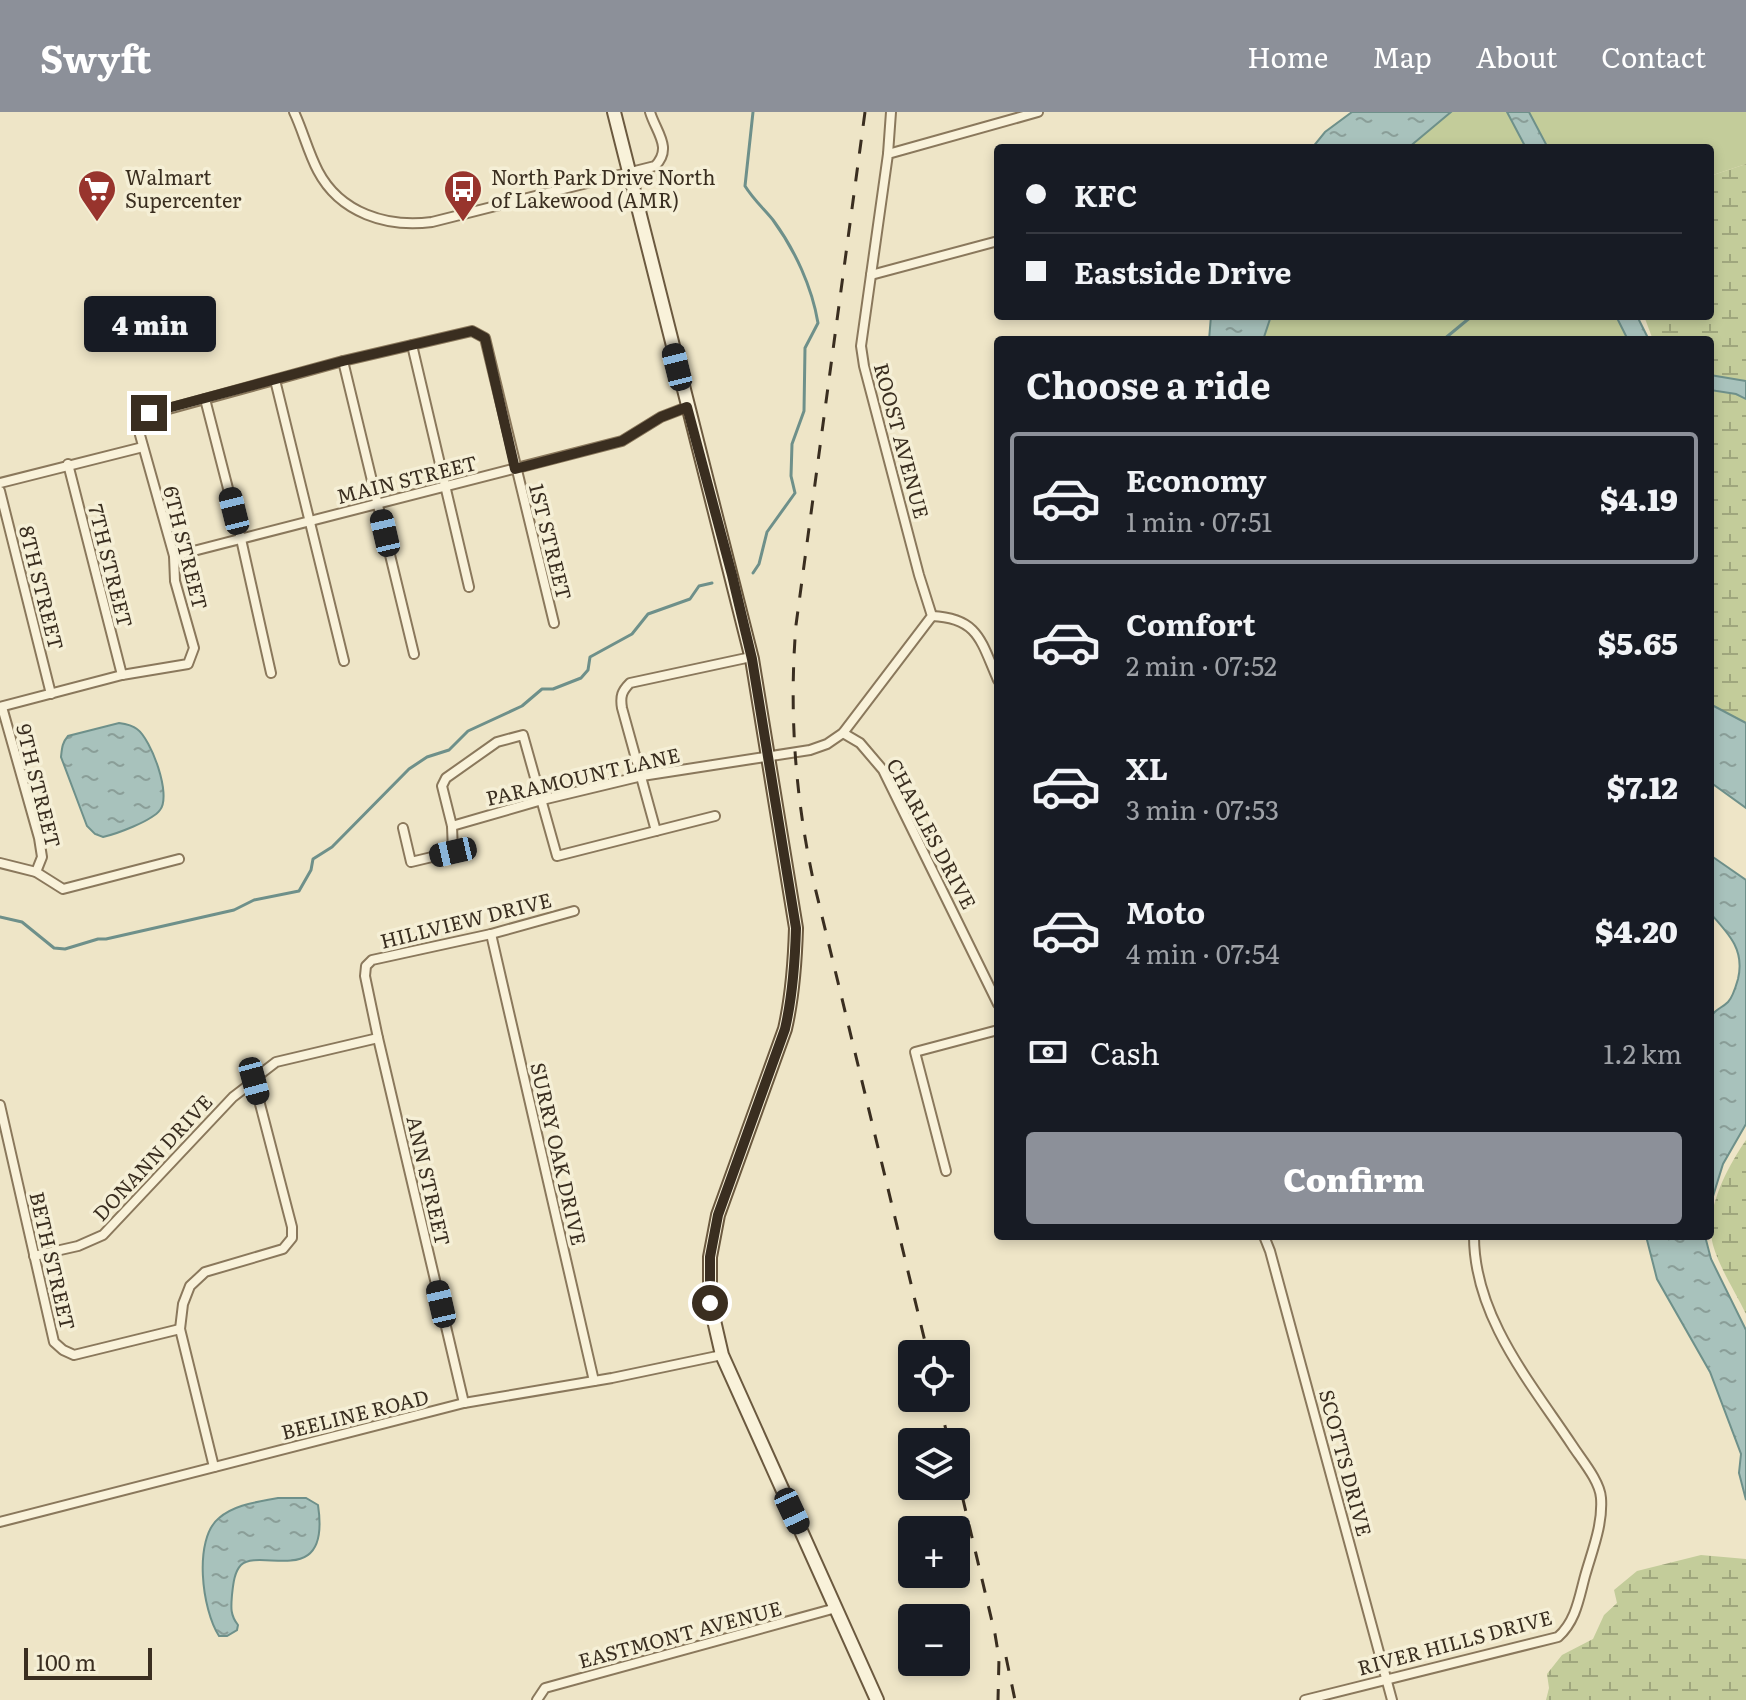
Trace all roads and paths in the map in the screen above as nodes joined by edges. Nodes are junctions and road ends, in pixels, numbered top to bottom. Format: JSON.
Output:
{"nodes":[{"id":1,"x":294,"y":112,"type":"edge"},
{"id":2,"x":614,"y":112,"type":"edge"},
{"id":3,"x":650,"y":112,"type":"edge"},
{"id":4,"x":891,"y":112,"type":"edge"},
{"id":5,"x":1038,"y":112,"type":"edge"},
{"id":6,"x":888,"y":154,"type":"junction"},
{"id":7,"x":629,"y":172,"type":"junction"},
{"id":8,"x":994,"y":242,"type":"edge"},
{"id":9,"x":871,"y":275,"type":"junction"},
{"id":10,"x":412,"y":345,"type":"junction"},
{"id":11,"x":343,"y":361,"type":"junction"},
{"id":12,"x":275,"y":380,"type":"junction"},
{"id":13,"x":205,"y":399,"type":"junction"},
{"id":14,"x":687,"y":407,"type":"junction"},
{"id":15,"x":143,"y":447,"type":"junction"},
{"id":16,"x":68,"y":464,"type":"junction"},
{"id":17,"x":515,"y":469,"type":"junction"},
{"id":18,"x":0,"y":483,"type":"edge"},
{"id":19,"x":447,"y":487,"type":"junction"},
{"id":20,"x":0,"y":491,"type":"edge"},
{"id":21,"x":378,"y":503,"type":"junction"},
{"id":22,"x":311,"y":520,"type":"junction"},
{"id":23,"x":241,"y":539,"type":"junction"},
{"id":24,"x":174,"y":556,"type":"junction"},
{"id":25,"x":469,"y":587,"type":"dead end"},
{"id":26,"x":932,"y":616,"type":"junction"},
{"id":27,"x":554,"y":623,"type":"dead end"},
{"id":28,"x":414,"y":654,"type":"dead end"},
{"id":29,"x":751,"y":657,"type":"junction"},
{"id":30,"x":344,"y":661,"type":"dead end"},
{"id":31,"x":994,"y":671,"type":"edge"},
{"id":32,"x":271,"y":673,"type":"dead end"},
{"id":33,"x":122,"y":675,"type":"junction"},
{"id":34,"x":51,"y":694,"type":"junction"},
{"id":35,"x":1,"y":707,"type":"edge"},
{"id":36,"x":843,"y":733,"type":"junction"},
{"id":37,"x":770,"y":756,"type":"junction"},
{"id":38,"x":642,"y":776,"type":"junction"},
{"id":39,"x":542,"y":800,"type":"junction"},
{"id":40,"x":715,"y":816,"type":"dead end"},
{"id":41,"x":452,"y":826,"type":"junction"},
{"id":42,"x":403,"y":828,"type":"dead end"},
{"id":43,"x":656,"y":831,"type":"junction"},
{"id":44,"x":179,"y":859,"type":"dead end"},
{"id":45,"x":0,"y":863,"type":"edge"},
{"id":46,"x":36,"y":872,"type":"junction"},
{"id":47,"x":574,"y":911,"type":"dead end"},
{"id":48,"x":491,"y":934,"type":"junction"},
{"id":49,"x":366,"y":966,"type":"joint"},
{"id":50,"x":994,"y":996,"type":"edge"},
{"id":51,"x":994,"y":1031,"type":"edge"},
{"id":52,"x":378,"y":1038,"type":"junction"},
{"id":53,"x":254,"y":1081,"type":"junction"},
{"id":54,"x":0,"y":1105,"type":"edge"},
{"id":55,"x":946,"y":1171,"type":"dead end"},
{"id":56,"x":1266,"y":1240,"type":"edge"},
{"id":57,"x":1474,"y":1240,"type":"edge"},
{"id":58,"x":34,"y":1256,"type":"junction"},
{"id":59,"x":180,"y":1329,"type":"junction"},
{"id":60,"x":722,"y":1355,"type":"junction"},
{"id":61,"x":594,"y":1381,"type":"junction"},
{"id":62,"x":464,"y":1403,"type":"junction"},
{"id":63,"x":214,"y":1467,"type":"junction"},
{"id":64,"x":0,"y":1522,"type":"edge"},
{"id":65,"x":836,"y":1608,"type":"junction"},
{"id":66,"x":1387,"y":1679,"type":"junction"},
{"id":67,"x":537,"y":1700,"type":"edge"},
{"id":68,"x":877,"y":1700,"type":"edge"},
{"id":69,"x":1305,"y":1700,"type":"edge"},
{"id":70,"x":1392,"y":1700,"type":"edge"}],
"edges":[{"from":1,"to":7,"type":"street"},
{"from":2,"to":7,"type":"main road"},
{"from":3,"to":7,"type":"street"},
{"from":4,"to":6,"type":"street","name":"ROOST AVENUE"},
{"from":5,"to":6,"type":"street"},
{"from":6,"to":9,"type":"street","name":"ROOST AVENUE"},
{"from":7,"to":14,"type":"main road"},
{"from":8,"to":9,"type":"street"},
{"from":9,"to":26,"type":"street","name":"ROOST AVENUE"},
{"from":10,"to":11,"type":"street"},
{"from":10,"to":17,"type":"street","name":"1ST STREET"},
{"from":10,"to":19,"type":"street"},
{"from":11,"to":12,"type":"street"},
{"from":11,"to":21,"type":"street"},
{"from":12,"to":13,"type":"street"},
{"from":12,"to":22,"type":"street"},
{"from":13,"to":15,"type":"street"},
{"from":13,"to":23,"type":"street"},
{"from":14,"to":17,"type":"street","name":"MAIN STREET"},
{"from":14,"to":29,"type":"main road"},
{"from":15,"to":16,"type":"street"},
{"from":15,"to":24,"type":"street","name":"6TH STREET"},
{"from":16,"to":18,"type":"street"},
{"from":16,"to":33,"type":"street","name":"7TH STREET"},
{"from":17,"to":19,"type":"street","name":"MAIN STREET"},
{"from":17,"to":27,"type":"street","name":"1ST STREET"},
{"from":19,"to":21,"type":"street","name":"MAIN STREET"},
{"from":19,"to":25,"type":"street"},
{"from":20,"to":34,"type":"street","name":"8TH STREET"},
{"from":21,"to":22,"type":"street","name":"MAIN STREET"},
{"from":21,"to":28,"type":"street"},
{"from":22,"to":23,"type":"street","name":"MAIN STREET"},
{"from":22,"to":30,"type":"street"},
{"from":23,"to":24,"type":"street","name":"MAIN STREET"},
{"from":23,"to":32,"type":"street"},
{"from":24,"to":33,"type":"street","name":"6TH STREET"},
{"from":26,"to":31,"type":"street"},
{"from":26,"to":36,"type":"street"},
{"from":29,"to":37,"type":"main road"},
{"from":29,"to":38,"type":"street"},
{"from":33,"to":34,"type":"street"},
{"from":34,"to":35,"type":"street"},
{"from":35,"to":46,"type":"street","name":"9TH STREET"},
{"from":36,"to":37,"type":"street"},
{"from":36,"to":50,"type":"street","name":"CHARLES DRIVE"},
{"from":37,"to":38,"type":"street","name":"PARAMOUNT LANE"},
{"from":37,"to":60,"type":"main road"},
{"from":38,"to":39,"type":"street","name":"PARAMOUNT LANE"},
{"from":38,"to":43,"type":"street"},
{"from":39,"to":41,"type":"street","name":"PARAMOUNT LANE"},
{"from":39,"to":41,"type":"street"},
{"from":39,"to":43,"type":"street"},
{"from":40,"to":43,"type":"street"},
{"from":41,"to":42,"type":"street"},
{"from":44,"to":46,"type":"street"},
{"from":45,"to":46,"type":"street"},
{"from":47,"to":48,"type":"street","name":"HILLVIEW DRIVE"},
{"from":48,"to":49,"type":"street","name":"HILLVIEW DRIVE"},
{"from":48,"to":61,"type":"street","name":"SURRY OAK DRIVE"},
{"from":49,"to":52,"type":"street","name":"ANN STREET"},
{"from":51,"to":55,"type":"street"},
{"from":52,"to":53,"type":"street","name":"DONANN DRIVE"},
{"from":52,"to":62,"type":"street","name":"ANN STREET"},
{"from":53,"to":58,"type":"street","name":"DONANN DRIVE"},
{"from":53,"to":59,"type":"street"},
{"from":54,"to":58,"type":"street","name":"BETH STREET"},
{"from":56,"to":66,"type":"street","name":"SCOTTS DRIVE"},
{"from":57,"to":66,"type":"street","name":"RIVER HILLS DRIVE"},
{"from":58,"to":59,"type":"street","name":"BETH STREET"},
{"from":59,"to":63,"type":"street"},
{"from":60,"to":61,"type":"street","name":"BEELINE ROAD"},
{"from":60,"to":65,"type":"main road"},
{"from":61,"to":62,"type":"street","name":"BEELINE ROAD"},
{"from":62,"to":63,"type":"street","name":"BEELINE ROAD"},
{"from":63,"to":64,"type":"street","name":"BEELINE ROAD"},
{"from":65,"to":67,"type":"street","name":"EASTMONT AVENUE"},
{"from":65,"to":68,"type":"main road"},
{"from":66,"to":69,"type":"street","name":"RIVER HILLS DRIVE"},
{"from":66,"to":70,"type":"street","name":"SCOTTS DRIVE"}]}
